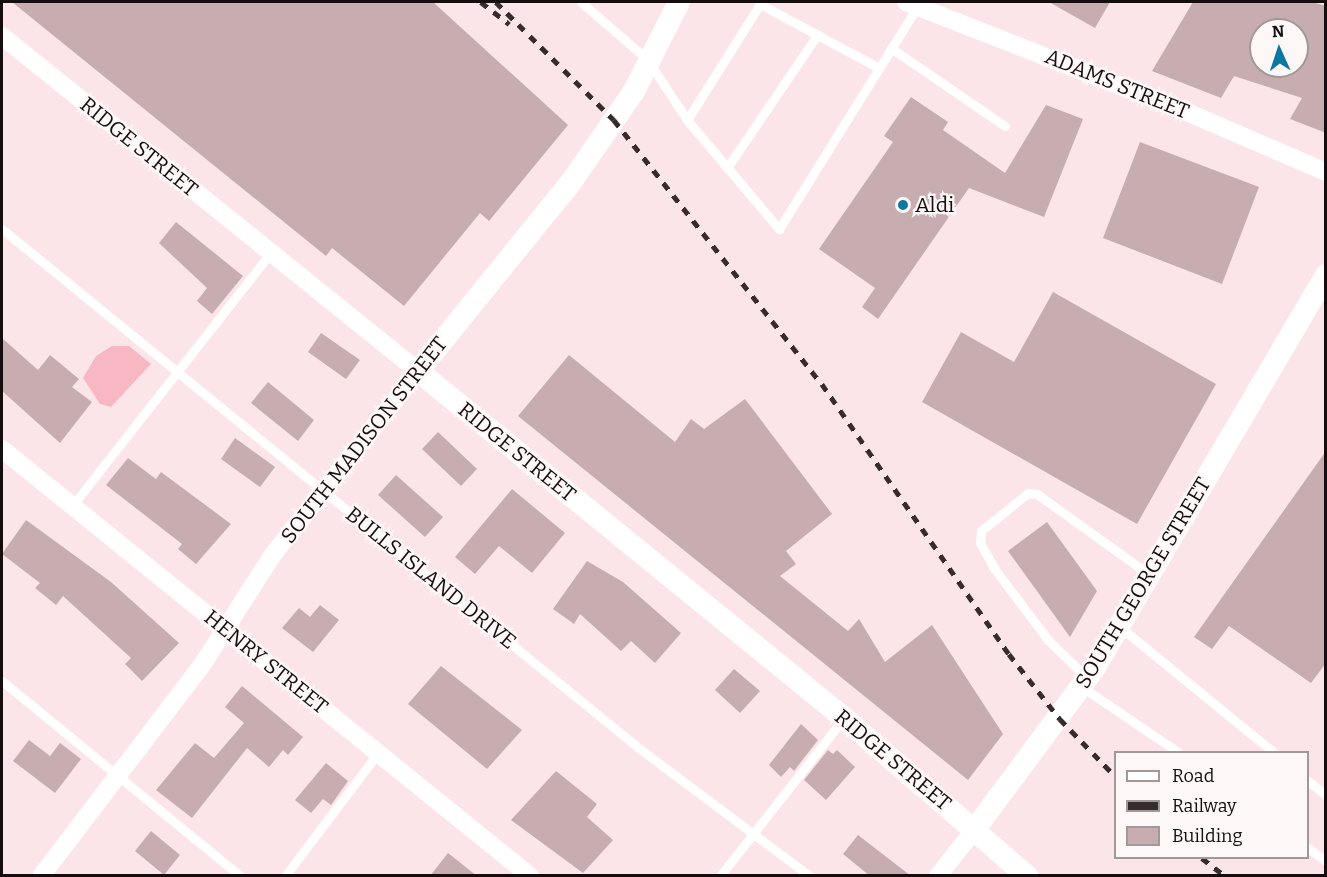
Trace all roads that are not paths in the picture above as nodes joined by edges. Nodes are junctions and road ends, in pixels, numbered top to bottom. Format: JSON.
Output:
{"nodes":[{"id":1,"x":581,"y":2,"type":"edge"},
{"id":2,"x":679,"y":2,"type":"edge"},
{"id":3,"x":912,"y":4,"type":"edge"},
{"id":4,"x":817,"y":35,"type":"junction"},
{"id":5,"x":2,"y":36,"type":"edge"},
{"id":6,"x":891,"y":48,"type":"junction"},
{"id":7,"x":646,"y":59,"type":"junction"},
{"id":8,"x":879,"y":68,"type":"junction"},
{"id":9,"x":687,"y":120,"type":"junction"},
{"id":10,"x":1005,"y":126,"type":"dead end"},
{"id":11,"x":727,"y":168,"type":"junction"},
{"id":12,"x":1326,"y":172,"type":"edge"},
{"id":13,"x":2,"y":229,"type":"edge"},
{"id":14,"x":271,"y":252,"type":"junction"},
{"id":15,"x":1326,"y":275,"type":"edge"},
{"id":16,"x":176,"y":370,"type":"junction"},
{"id":17,"x":418,"y":371,"type":"junction"},
{"id":18,"x":2,"y":449,"type":"edge"},
{"id":19,"x":324,"y":490,"type":"junction"},
{"id":20,"x":72,"y":506,"type":"junction"},
{"id":21,"x":1147,"y":573,"type":"junction"},
{"id":22,"x":1118,"y":626,"type":"junction"},
{"id":23,"x":225,"y":630,"type":"junction"},
{"id":24,"x":2,"y":681,"type":"edge"},
{"id":25,"x":1085,"y":683,"type":"junction"},
{"id":26,"x":844,"y":718,"type":"junction"},
{"id":27,"x":1175,"y":751,"type":"edge"},
{"id":28,"x":1271,"y":751,"type":"edge"},
{"id":29,"x":378,"y":753,"type":"junction"},
{"id":30,"x":120,"y":776,"type":"junction"},
{"id":31,"x":1309,"y":782,"type":"edge"},
{"id":32,"x":1326,"y":795,"type":"edge"},
{"id":33,"x":975,"y":829,"type":"junction"},
{"id":34,"x":752,"y":834,"type":"junction"},
{"id":35,"x":1309,"y":849,"type":"edge"},
{"id":36,"x":1326,"y":861,"type":"edge"},
{"id":37,"x":40,"y":876,"type":"edge"},
{"id":38,"x":240,"y":876,"type":"edge"},
{"id":39,"x":285,"y":876,"type":"edge"},
{"id":40,"x":530,"y":876,"type":"edge"},
{"id":41,"x":720,"y":876,"type":"edge"},
{"id":42,"x":810,"y":876,"type":"edge"},
{"id":43,"x":938,"y":876,"type":"edge"},
{"id":44,"x":1027,"y":876,"type":"edge"}],
"edges":[{"from":1,"to":7,"type":"lane"},
{"from":2,"to":7,"type":"street","name":"SOUTH MADISON STREET"},
{"from":3,"to":6,"type":"lane"},
{"from":3,"to":12,"type":"street","name":"ADAMS STREET"},
{"from":4,"to":8,"type":"lane"},
{"from":4,"to":9,"type":"lane"},
{"from":4,"to":11,"type":"lane"},
{"from":5,"to":14,"type":"street","name":"RIDGE STREET"},
{"from":6,"to":8,"type":"lane"},
{"from":6,"to":10,"type":"lane"},
{"from":7,"to":9,"type":"lane"},
{"from":7,"to":17,"type":"street","name":"SOUTH MADISON STREET"},
{"from":8,"to":11,"type":"lane"},
{"from":9,"to":11,"type":"lane"},
{"from":13,"to":16,"type":"lane","name":"BULLS ISLAND DRIVE"},
{"from":14,"to":16,"type":"lane"},
{"from":14,"to":17,"type":"street","name":"RIDGE STREET"},
{"from":15,"to":21,"type":"street","name":"SOUTH GEORGE STREET"},
{"from":16,"to":19,"type":"lane","name":"BULLS ISLAND DRIVE"},
{"from":16,"to":20,"type":"lane"},
{"from":17,"to":19,"type":"street","name":"SOUTH MADISON STREET"},
{"from":17,"to":26,"type":"street","name":"RIDGE STREET"},
{"from":18,"to":20,"type":"street","name":"HENRY STREET"},
{"from":19,"to":23,"type":"street","name":"SOUTH MADISON STREET"},
{"from":19,"to":34,"type":"lane","name":"BULLS ISLAND DRIVE"},
{"from":20,"to":23,"type":"street","name":"HENRY STREET"},
{"from":21,"to":22,"type":"street","name":"SOUTH GEORGE STREET"},
{"from":21,"to":25,"type":"lane"},
{"from":22,"to":25,"type":"street","name":"SOUTH GEORGE STREET"},
{"from":22,"to":28,"type":"lane"},
{"from":23,"to":29,"type":"street","name":"HENRY STREET"},
{"from":23,"to":30,"type":"street","name":"SOUTH MADISON STREET"},
{"from":24,"to":30,"type":"lane"},
{"from":25,"to":27,"type":"lane"},
{"from":25,"to":33,"type":"street","name":"SOUTH GEORGE STREET"},
{"from":26,"to":33,"type":"street","name":"RIDGE STREET"},
{"from":26,"to":34,"type":"lane"},
{"from":29,"to":39,"type":"lane"},
{"from":29,"to":40,"type":"street","name":"HENRY STREET"},
{"from":30,"to":37,"type":"street","name":"SOUTH MADISON STREET"},
{"from":30,"to":38,"type":"lane"},
{"from":31,"to":32,"type":"lane"},
{"from":33,"to":43,"type":"street","name":"SOUTH GEORGE STREET"},
{"from":33,"to":44,"type":"street","name":"RIDGE STREET"},
{"from":34,"to":41,"type":"lane"},
{"from":34,"to":42,"type":"lane","name":"BULLS ISLAND DRIVE"},
{"from":35,"to":36,"type":"lane"}]}
